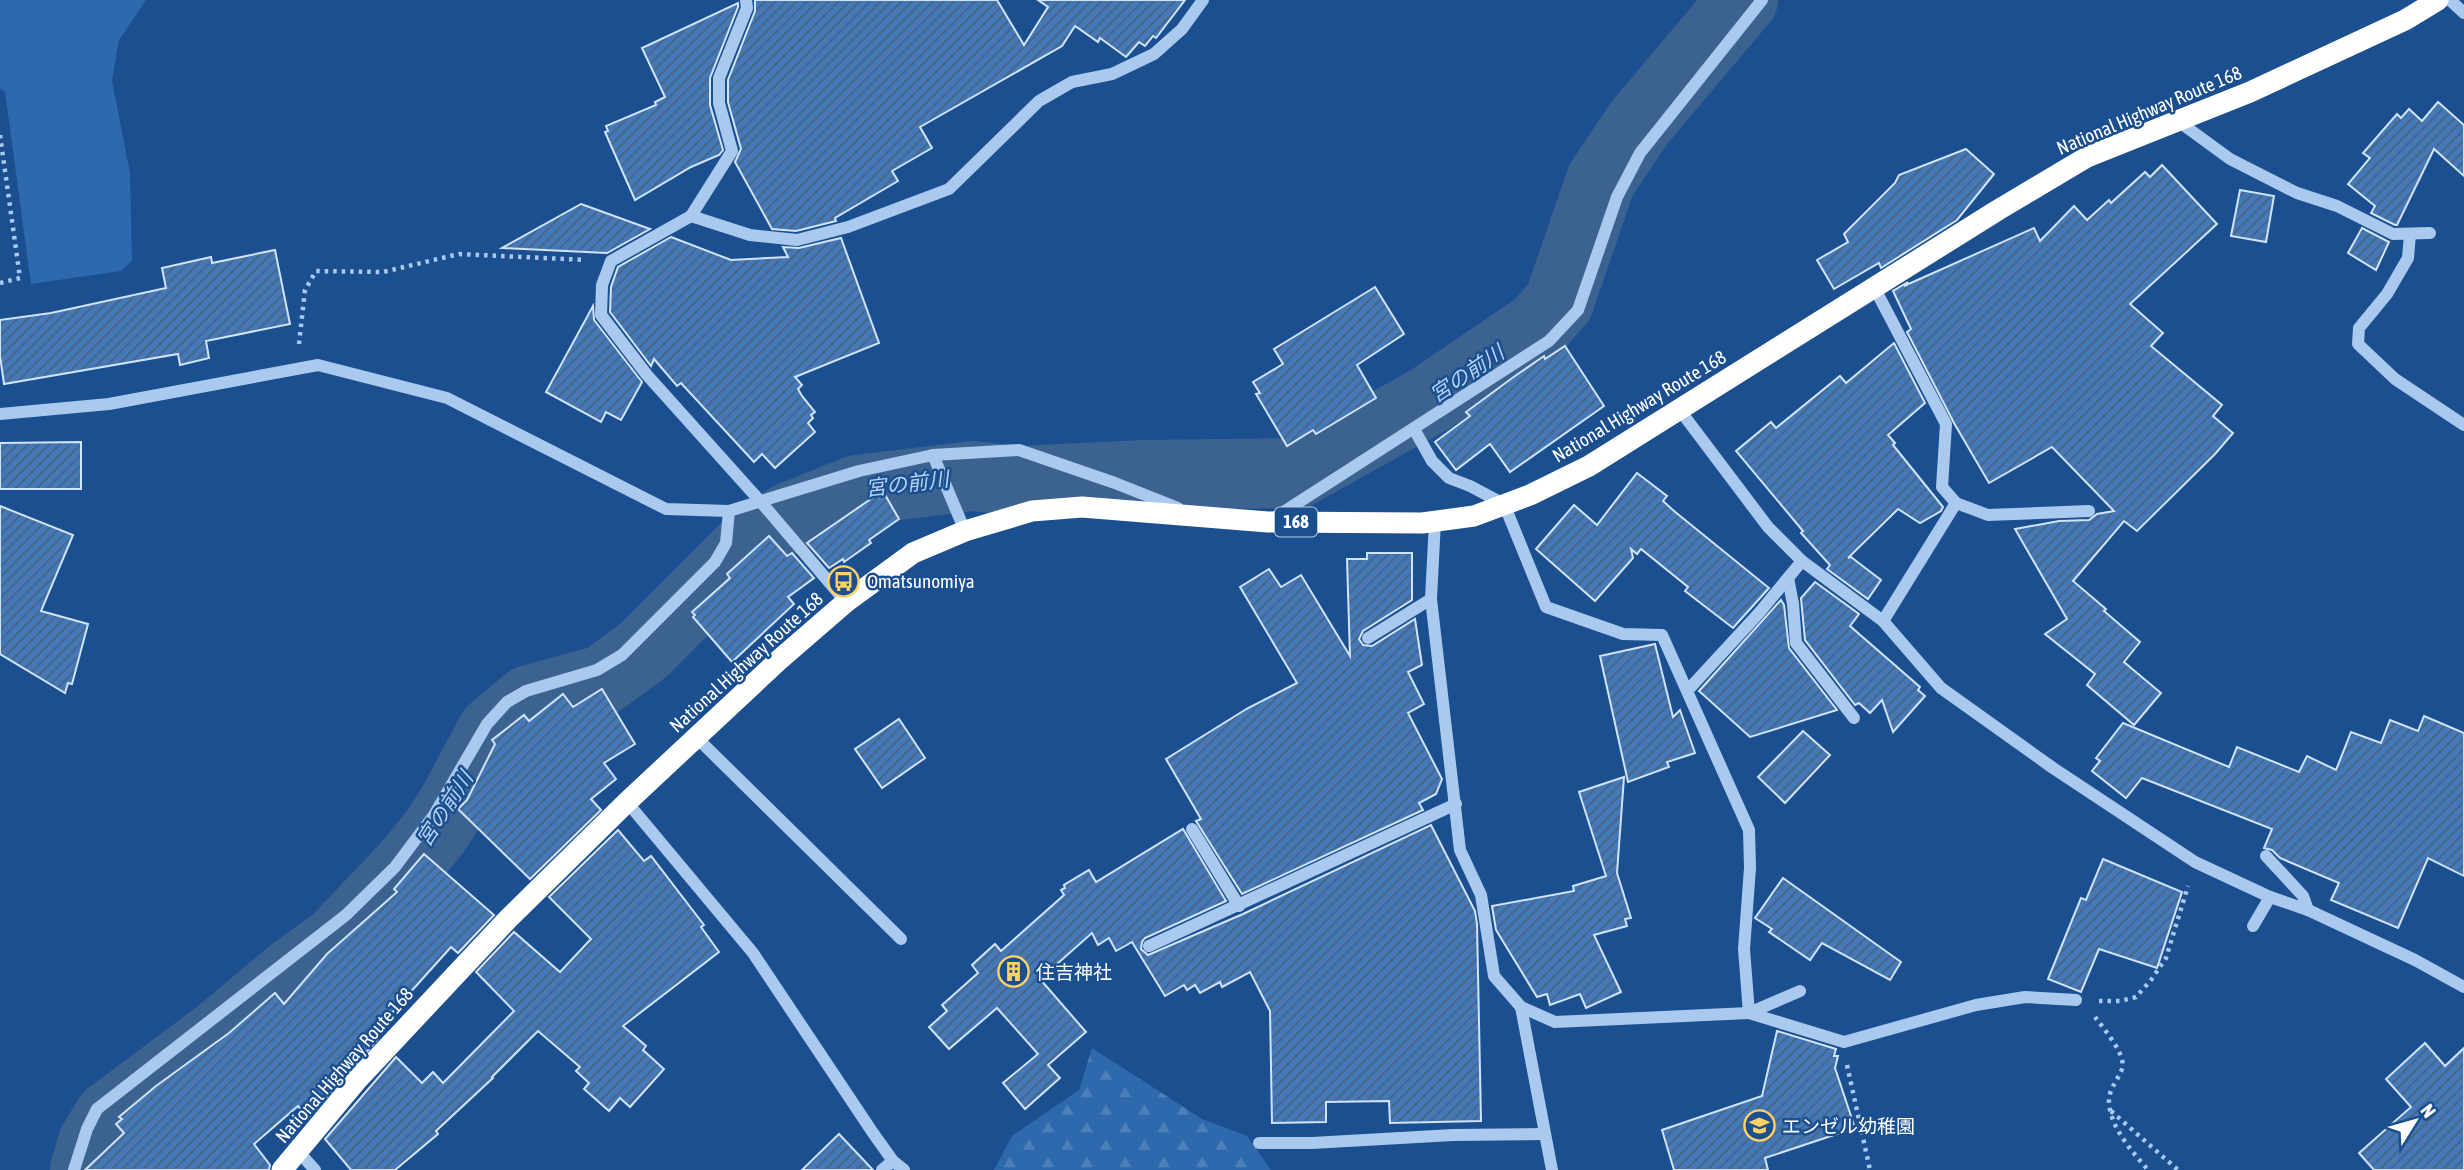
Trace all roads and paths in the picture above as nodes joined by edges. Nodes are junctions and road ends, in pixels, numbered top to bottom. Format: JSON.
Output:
{"nodes":[{"id":1,"x":746,"y":0,"type":"edge"},
{"id":2,"x":1203,"y":0,"type":"edge"},
{"id":3,"x":1762,"y":0,"type":"edge"},
{"id":4,"x":2438,"y":0,"type":"edge"},
{"id":5,"x":2450,"y":0,"type":"edge"},
{"id":6,"x":2464,"y":13,"type":"edge"},
{"id":7,"x":2178,"y":121,"type":"junction"},
{"id":8,"x":0,"y":135,"type":"edge"},
{"id":9,"x":691,"y":216,"type":"junction"},
{"id":10,"x":2430,"y":233,"type":"dead end"},
{"id":11,"x":2410,"y":234,"type":"junction"},
{"id":12,"x":611,"y":261,"type":"junction"},
{"id":13,"x":0,"y":283,"type":"edge"},
{"id":14,"x":1874,"y":288,"type":"junction"},
{"id":15,"x":297,"y":369,"type":"junction"},
{"id":16,"x":1679,"y":409,"type":"junction"},
{"id":17,"x":0,"y":414,"type":"edge"},
{"id":18,"x":2464,"y":425,"type":"edge"},
{"id":19,"x":1414,"y":429,"type":"junction"},
{"id":20,"x":933,"y":455,"type":"junction"},
{"id":21,"x":760,"y":501,"type":"junction"},
{"id":22,"x":1956,"y":503,"type":"junction"},
{"id":23,"x":1504,"y":504,"type":"junction"},
{"id":24,"x":729,"y":511,"type":"junction"},
{"id":25,"x":2089,"y":511,"type":"dead end"},
{"id":26,"x":1202,"y":518,"type":"junction"},
{"id":27,"x":1435,"y":521,"type":"junction"},
{"id":28,"x":1268,"y":522,"type":"junction"},
{"id":29,"x":965,"y":531,"type":"junction"},
{"id":30,"x":1802,"y":561,"type":"junction"},
{"id":31,"x":1788,"y":578,"type":"junction"},
{"id":32,"x":1431,"y":599,"type":"junction"},
{"id":33,"x":846,"y":602,"type":"junction"},
{"id":34,"x":1883,"y":621,"type":"junction"},
{"id":35,"x":1367,"y":638,"type":"dead end"},
{"id":36,"x":1688,"y":690,"type":"junction"},
{"id":37,"x":1854,"y":718,"type":"dead end"},
{"id":38,"x":696,"y":737,"type":"junction"},
{"id":39,"x":626,"y":802,"type":"junction"},
{"id":40,"x":1456,"y":804,"type":"junction"},
{"id":41,"x":1192,"y":830,"type":"dead end"},
{"id":42,"x":2266,"y":856,"type":"dead end"},
{"id":43,"x":2195,"y":862,"type":"junction"},
{"id":44,"x":2270,"y":897,"type":"junction"},
{"id":45,"x":1238,"y":905,"type":"junction"},
{"id":46,"x":2308,"y":909,"type":"junction"},
{"id":47,"x":2253,"y":926,"type":"dead end"},
{"id":48,"x":901,"y":939,"type":"dead end"},
{"id":49,"x":1149,"y":946,"type":"dead end"},
{"id":50,"x":2464,"y":987,"type":"edge"},
{"id":51,"x":1800,"y":991,"type":"dead end"},
{"id":52,"x":2078,"y":1000,"type":"junction"},
{"id":53,"x":1521,"y":1007,"type":"junction"},
{"id":54,"x":1749,"y":1013,"type":"junction"},
{"id":55,"x":1844,"y":1042,"type":"junction"},
{"id":56,"x":2111,"y":1110,"type":"junction"},
{"id":57,"x":1544,"y":1134,"type":"junction"},
{"id":58,"x":1259,"y":1143,"type":"dead end"},
{"id":59,"x":298,"y":1151,"type":"junction"},
{"id":60,"x":893,"y":1161,"type":"junction"},
{"id":61,"x":74,"y":1170,"type":"edge"},
{"id":62,"x":282,"y":1170,"type":"edge"},
{"id":63,"x":315,"y":1170,"type":"edge"},
{"id":64,"x":881,"y":1170,"type":"edge"},
{"id":65,"x":904,"y":1170,"type":"edge"},
{"id":66,"x":1552,"y":1170,"type":"edge"},
{"id":67,"x":1870,"y":1170,"type":"edge"},
{"id":68,"x":2148,"y":1170,"type":"edge"},
{"id":69,"x":2178,"y":1170,"type":"edge"}],
"edges":[{"from":1,"to":9,"type":"street"},
{"from":2,"to":9,"type":"street"},
{"from":3,"to":19,"type":"street"},
{"from":4,"to":7,"type":"highway","name":"National Highway Route 168","number":"168"},
{"from":5,"to":6,"type":"street"},
{"from":7,"to":11,"type":"street"},
{"from":7,"to":14,"type":"highway","name":"National Highway Route 168","number":"168"},
{"from":8,"to":13,"type":"path"},
{"from":9,"to":12,"type":"street"},
{"from":10,"to":11,"type":"street"},
{"from":11,"to":18,"type":"street"},
{"from":12,"to":15,"type":"path"},
{"from":12,"to":21,"type":"street"},
{"from":14,"to":16,"type":"highway","name":"National Highway Route 168","number":"168"},
{"from":14,"to":22,"type":"street"},
{"from":15,"to":17,"type":"street"},
{"from":15,"to":24,"type":"street"},
{"from":16,"to":23,"type":"highway","name":"National Highway Route 168","number":"168"},
{"from":16,"to":30,"type":"street"},
{"from":19,"to":23,"type":"street"},
{"from":19,"to":28,"type":"street"},
{"from":20,"to":21,"type":"street"},
{"from":20,"to":26,"type":"street"},
{"from":20,"to":29,"type":"street"},
{"from":21,"to":24,"type":"street"},
{"from":21,"to":33,"type":"street"},
{"from":22,"to":25,"type":"street"},
{"from":22,"to":34,"type":"street"},
{"from":23,"to":27,"type":"highway","name":"National Highway Route 168","number":"168"},
{"from":23,"to":36,"type":"street"},
{"from":24,"to":61,"type":"street"},
{"from":26,"to":28,"type":"highway","name":"National Highway Route 168","number":"168"},
{"from":26,"to":29,"type":"highway","name":"National Highway Route 168","number":"168"},
{"from":27,"to":28,"type":"highway","name":"National Highway Route 168","number":"168"},
{"from":27,"to":32,"type":"street"},
{"from":29,"to":33,"type":"highway","name":"National Highway Route 168","number":"168"},
{"from":30,"to":31,"type":"street"},
{"from":30,"to":34,"type":"street"},
{"from":31,"to":36,"type":"street"},
{"from":31,"to":37,"type":"street"},
{"from":32,"to":35,"type":"street"},
{"from":32,"to":40,"type":"street"},
{"from":33,"to":38,"type":"highway","name":"National Highway Route 168","number":"168"},
{"from":34,"to":43,"type":"street"},
{"from":36,"to":54,"type":"street"},
{"from":38,"to":39,"type":"highway","name":"National Highway Route 168","number":"168"},
{"from":38,"to":48,"type":"street"},
{"from":39,"to":59,"type":"highway","name":"National Highway Route 168","number":"168"},
{"from":39,"to":60,"type":"street"},
{"from":40,"to":45,"type":"street"},
{"from":40,"to":53,"type":"street"},
{"from":41,"to":45,"type":"street"},
{"from":42,"to":46,"type":"street"},
{"from":43,"to":44,"type":"street"},
{"from":43,"to":52,"type":"path"},
{"from":44,"to":46,"type":"street"},
{"from":44,"to":47,"type":"street"},
{"from":45,"to":49,"type":"street"},
{"from":46,"to":50,"type":"street"},
{"from":51,"to":54,"type":"street"},
{"from":52,"to":55,"type":"street"},
{"from":52,"to":56,"type":"path"},
{"from":53,"to":54,"type":"street"},
{"from":53,"to":57,"type":"street"},
{"from":54,"to":55,"type":"street"},
{"from":55,"to":67,"type":"path"},
{"from":56,"to":68,"type":"path"},
{"from":56,"to":69,"type":"path"},
{"from":57,"to":58,"type":"street"},
{"from":57,"to":66,"type":"street"},
{"from":59,"to":62,"type":"highway","name":"National Highway Route 168","number":"168"},
{"from":59,"to":63,"type":"street"},
{"from":60,"to":64,"type":"street"},
{"from":60,"to":65,"type":"street"}]}
